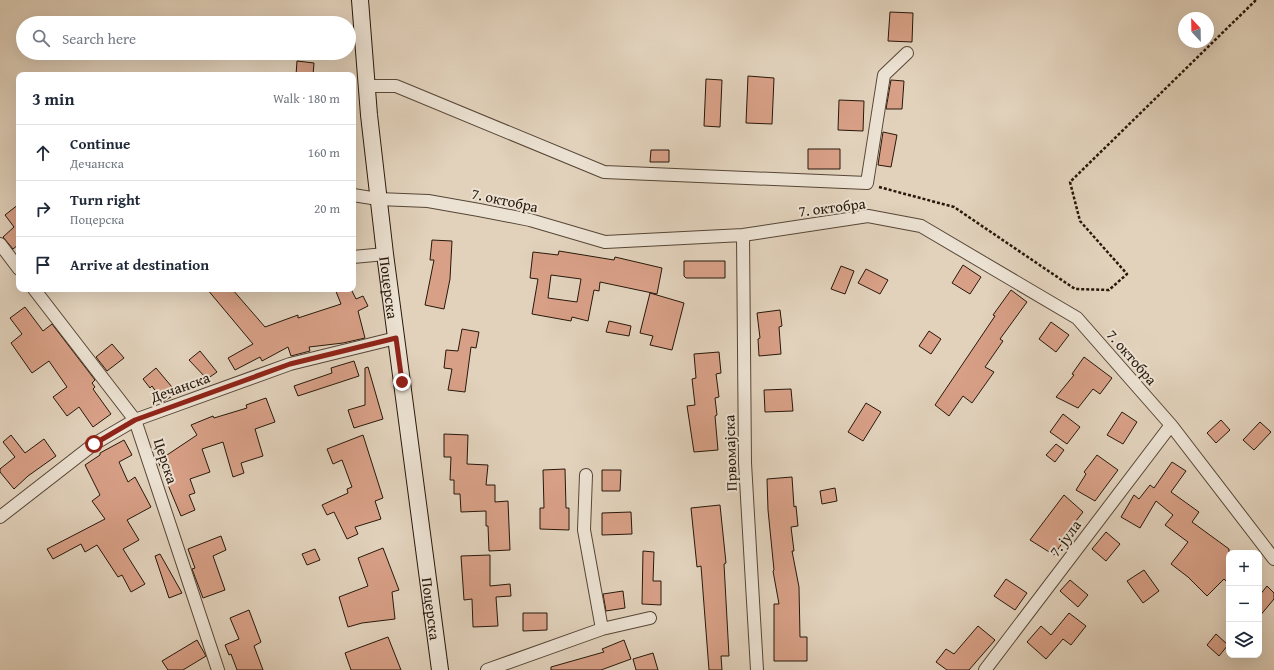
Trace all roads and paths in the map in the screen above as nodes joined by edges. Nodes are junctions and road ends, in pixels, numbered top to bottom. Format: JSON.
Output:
{"nodes":[{"id":1,"x":360,"y":0,"type":"edge"},
{"id":2,"x":1256,"y":0,"type":"edge"},
{"id":3,"x":907,"y":53,"type":"dead end"},
{"id":4,"x":368,"y":86,"type":"junction"},
{"id":5,"x":867,"y":183,"type":"junction"},
{"id":6,"x":356,"y":195,"type":"edge"},
{"id":7,"x":378,"y":198,"type":"junction"},
{"id":8,"x":743,"y":235,"type":"junction"},
{"id":9,"x":0,"y":244,"type":"edge"},
{"id":10,"x":385,"y":254,"type":"junction"},
{"id":11,"x":356,"y":257,"type":"edge"},
{"id":12,"x":16,"y":265,"type":"edge"},
{"id":13,"x":36,"y":292,"type":"edge"},
{"id":14,"x":396,"y":338,"type":"junction"},
{"id":15,"x":135,"y":420,"type":"junction"},
{"id":16,"x":1171,"y":426,"type":"junction"},
{"id":17,"x":586,"y":475,"type":"dead end"},
{"id":18,"x":0,"y":517,"type":"edge"},
{"id":19,"x":1274,"y":559,"type":"edge"},
{"id":20,"x":650,"y":618,"type":"dead end"},
{"id":21,"x":602,"y":629,"type":"junction"},
{"id":22,"x":218,"y":670,"type":"edge"},
{"id":23,"x":440,"y":670,"type":"edge"},
{"id":24,"x":487,"y":670,"type":"edge"},
{"id":25,"x":757,"y":670,"type":"edge"},
{"id":26,"x":985,"y":670,"type":"edge"}],
"edges":[{"from":1,"to":4,"type":"main road","name":"Поцерска"},
{"from":2,"to":5,"type":"path"},
{"from":3,"to":5,"type":"street"},
{"from":4,"to":5,"type":"street"},
{"from":4,"to":7,"type":"main road","name":"Поцерска"},
{"from":6,"to":7,"type":"street","name":"7. октобра"},
{"from":7,"to":8,"type":"street","name":"7. октобра"},
{"from":7,"to":10,"type":"main road","name":"Поцерска"},
{"from":8,"to":16,"type":"street","name":"7. октобра"},
{"from":8,"to":25,"type":"street","name":"Првомајска"},
{"from":9,"to":12,"type":"street"},
{"from":10,"to":11,"type":"street"},
{"from":10,"to":14,"type":"main road","name":"Поцерска"},
{"from":13,"to":15,"type":"street","name":"Церска"},
{"from":14,"to":15,"type":"street","name":"Дечанска"},
{"from":14,"to":23,"type":"main road","name":"Поцерска"},
{"from":15,"to":18,"type":"street","name":"Дечанска"},
{"from":15,"to":22,"type":"street","name":"Церска"},
{"from":16,"to":19,"type":"street","name":"7. октобра"},
{"from":16,"to":26,"type":"street","name":"7. јула"},
{"from":17,"to":21,"type":"street"},
{"from":20,"to":21,"type":"street"},
{"from":21,"to":24,"type":"street"}]}
